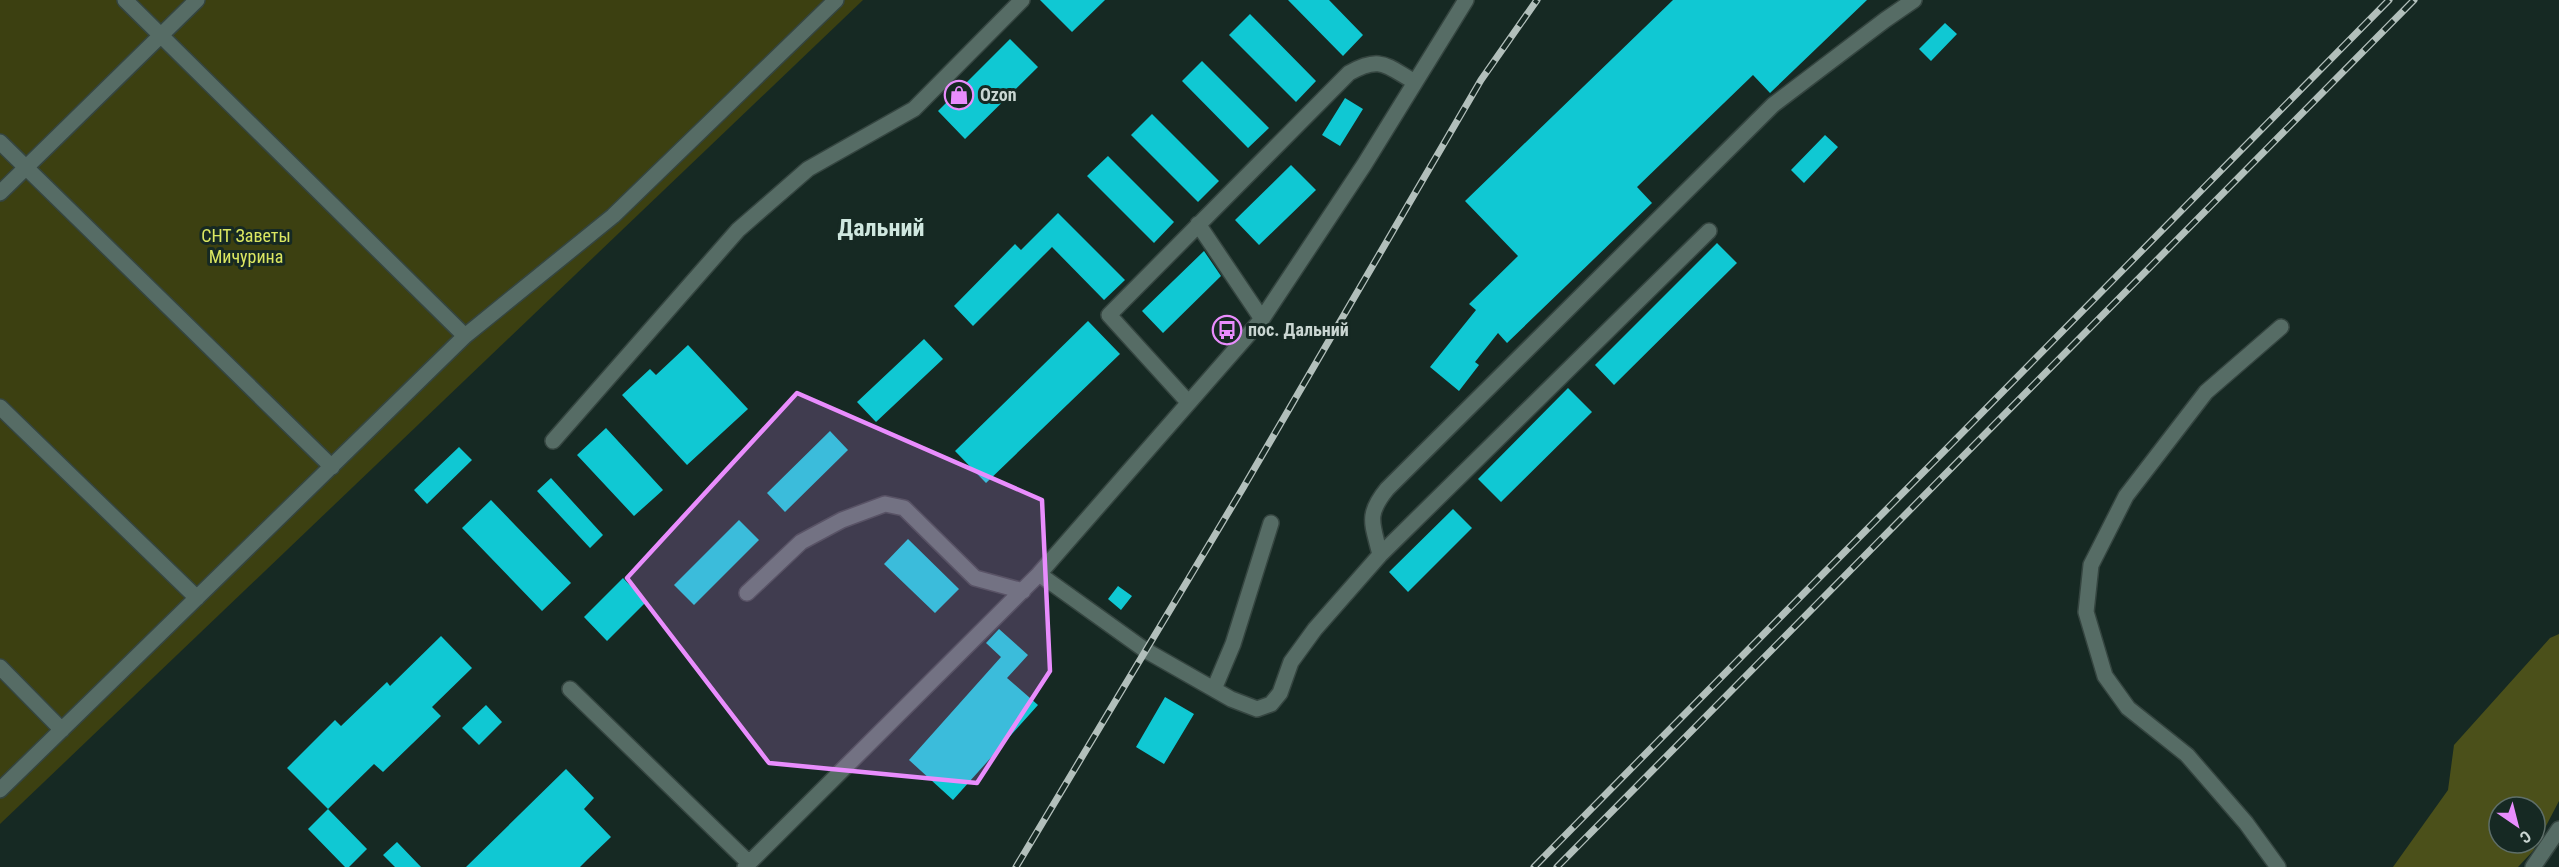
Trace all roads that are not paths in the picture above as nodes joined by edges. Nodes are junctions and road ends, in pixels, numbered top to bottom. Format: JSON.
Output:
{"nodes":[{"id":1,"x":125,"y":0,"type":"edge"},
{"id":2,"x":197,"y":0,"type":"edge"},
{"id":3,"x":836,"y":0,"type":"edge"},
{"id":4,"x":1466,"y":0,"type":"edge"},
{"id":5,"x":1914,"y":0,"type":"edge"},
{"id":6,"x":1015,"y":2,"type":"edge"},
{"id":7,"x":161,"y":35,"type":"junction"},
{"id":8,"x":1416,"y":82,"type":"junction"},
{"id":9,"x":0,"y":142,"type":"edge"},
{"id":10,"x":25,"y":168,"type":"junction"},
{"id":11,"x":0,"y":193,"type":"edge"},
{"id":12,"x":1198,"y":224,"type":"junction"},
{"id":13,"x":1709,"y":231,"type":"dead end"},
{"id":14,"x":1262,"y":319,"type":"junction"},
{"id":15,"x":2281,"y":327,"type":"dead end"},
{"id":16,"x":465,"y":336,"type":"junction"},
{"id":17,"x":1188,"y":402,"type":"junction"},
{"id":18,"x":0,"y":407,"type":"edge"},
{"id":19,"x":553,"y":441,"type":"dead end"},
{"id":20,"x":332,"y":467,"type":"junction"},
{"id":21,"x":1271,"y":523,"type":"dead end"},
{"id":22,"x":1380,"y":555,"type":"junction"},
{"id":23,"x":1040,"y":574,"type":"junction"},
{"id":24,"x":1023,"y":591,"type":"junction"},
{"id":25,"x":747,"y":593,"type":"dead end"},
{"id":26,"x":197,"y":598,"type":"junction"},
{"id":27,"x":0,"y":667,"type":"edge"},
{"id":28,"x":570,"y":689,"type":"dead end"},
{"id":29,"x":1214,"y":689,"type":"junction"},
{"id":30,"x":62,"y":730,"type":"junction"},
{"id":31,"x":0,"y":790,"type":"edge"},
{"id":32,"x":2559,"y":829,"type":"edge"},
{"id":33,"x":747,"y":865,"type":"edge"},
{"id":34,"x":2278,"y":867,"type":"edge"},
{"id":35,"x":2533,"y":867,"type":"edge"}],
"edges":[{"from":1,"to":7,"type":"street"},
{"from":2,"to":7,"type":"street"},
{"from":3,"to":16,"type":"street"},
{"from":4,"to":8,"type":"street"},
{"from":5,"to":22,"type":"street"},
{"from":6,"to":19,"type":"street"},
{"from":7,"to":10,"type":"street"},
{"from":7,"to":16,"type":"street"},
{"from":8,"to":12,"type":"street"},
{"from":8,"to":14,"type":"street"},
{"from":9,"to":10,"type":"street"},
{"from":10,"to":11,"type":"street"},
{"from":10,"to":20,"type":"street"},
{"from":12,"to":14,"type":"street"},
{"from":12,"to":17,"type":"street"},
{"from":13,"to":22,"type":"street"},
{"from":14,"to":17,"type":"street"},
{"from":15,"to":34,"type":"street"},
{"from":16,"to":20,"type":"street"},
{"from":17,"to":23,"type":"street"},
{"from":18,"to":26,"type":"street"},
{"from":20,"to":26,"type":"street"},
{"from":21,"to":29,"type":"street"},
{"from":22,"to":29,"type":"street"},
{"from":23,"to":24,"type":"street"},
{"from":23,"to":29,"type":"street"},
{"from":24,"to":25,"type":"street"},
{"from":24,"to":33,"type":"street"},
{"from":26,"to":30,"type":"street"},
{"from":27,"to":30,"type":"street"},
{"from":28,"to":33,"type":"street"},
{"from":30,"to":31,"type":"street"},
{"from":32,"to":35,"type":"street"}]}
